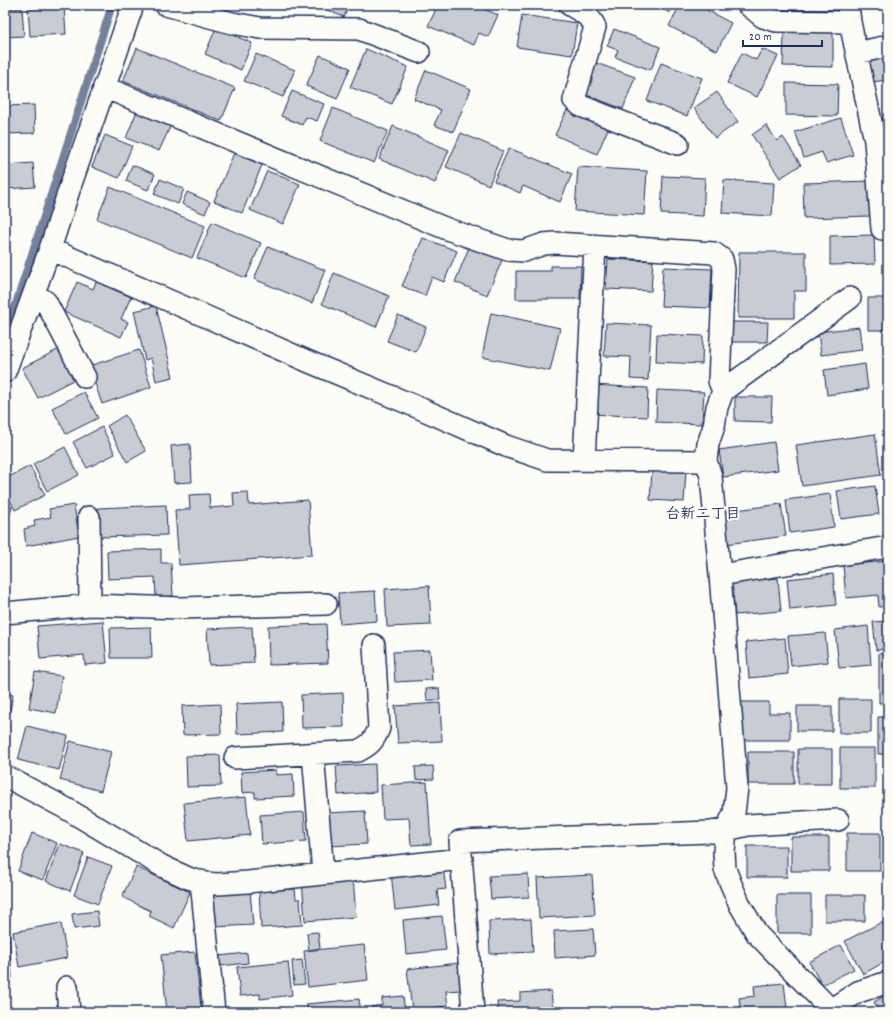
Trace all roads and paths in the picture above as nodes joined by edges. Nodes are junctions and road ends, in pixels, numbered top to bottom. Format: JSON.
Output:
{"nodes":[{"id":1,"x":133,"y":5,"type":"edge"},
{"id":2,"x":166,"y":5,"type":"edge"},
{"id":3,"x":570,"y":5,"type":"edge"},
{"id":4,"x":748,"y":5,"type":"edge"},
{"id":5,"x":849,"y":14,"type":"edge"},
{"id":6,"x":888,"y":46,"type":"edge"},
{"id":7,"x":419,"y":52,"type":"dead end"},
{"id":8,"x":857,"y":53,"type":"junction"},
{"id":9,"x":104,"y":87,"type":"junction"},
{"id":10,"x":678,"y":144,"type":"dead end"},
{"id":11,"x":883,"y":191,"type":"edge"},
{"id":12,"x":882,"y":229,"type":"dead end"},
{"id":13,"x":594,"y":246,"type":"junction"},
{"id":14,"x":50,"y":249,"type":"junction"},
{"id":15,"x":34,"y":293,"type":"junction"},
{"id":16,"x":850,"y":298,"type":"dead end"},
{"id":17,"x":5,"y":372,"type":"edge"},
{"id":18,"x":85,"y":377,"type":"dead end"},
{"id":19,"x":723,"y":391,"type":"junction"},
{"id":20,"x":584,"y":460,"type":"junction"},
{"id":21,"x":706,"y":461,"type":"junction"},
{"id":22,"x":89,"y":517,"type":"dead end"},
{"id":23,"x":888,"y":547,"type":"edge"},
{"id":24,"x":720,"y":575,"type":"junction"},
{"id":25,"x":326,"y":604,"type":"dead end"},
{"id":26,"x":90,"y":605,"type":"junction"},
{"id":27,"x":5,"y":613,"type":"edge"},
{"id":28,"x":374,"y":645,"type":"dead end"},
{"id":29,"x":313,"y":754,"type":"junction"},
{"id":30,"x":235,"y":758,"type":"dead end"},
{"id":31,"x":5,"y":776,"type":"edge"},
{"id":32,"x":838,"y":820,"type":"dead end"},
{"id":33,"x":726,"y":830,"type":"junction"},
{"id":34,"x":462,"y":859,"type":"junction"},
{"id":35,"x":323,"y":873,"type":"junction"},
{"id":36,"x":201,"y":882,"type":"junction"},
{"id":37,"x":888,"y":982,"type":"edge"},
{"id":38,"x":67,"y":988,"type":"dead end"},
{"id":39,"x":831,"y":1011,"type":"edge"},
{"id":40,"x":69,"y":1012,"type":"edge"},
{"id":41,"x":214,"y":1012,"type":"edge"},
{"id":42,"x":473,"y":1012,"type":"edge"}],
"edges":[{"from":1,"to":9,"type":"street"},
{"from":2,"to":7,"type":"street"},
{"from":3,"to":10,"type":"street"},
{"from":4,"to":5,"type":"street"},
{"from":5,"to":8,"type":"street"},
{"from":6,"to":8,"type":"street"},
{"from":8,"to":11,"type":"street"},
{"from":9,"to":13,"type":"street"},
{"from":9,"to":14,"type":"street"},
{"from":11,"to":12,"type":"street"},
{"from":13,"to":19,"type":"street"},
{"from":13,"to":20,"type":"street"},
{"from":14,"to":15,"type":"street"},
{"from":14,"to":20,"type":"street"},
{"from":15,"to":17,"type":"street"},
{"from":15,"to":18,"type":"street"},
{"from":16,"to":19,"type":"street"},
{"from":19,"to":21,"type":"street"},
{"from":20,"to":21,"type":"street"},
{"from":21,"to":24,"type":"street"},
{"from":22,"to":26,"type":"street"},
{"from":23,"to":24,"type":"street"},
{"from":24,"to":33,"type":"street"},
{"from":25,"to":26,"type":"street"},
{"from":26,"to":27,"type":"street"},
{"from":28,"to":29,"type":"street"},
{"from":29,"to":30,"type":"street"},
{"from":29,"to":35,"type":"street"},
{"from":31,"to":36,"type":"street"},
{"from":32,"to":33,"type":"street"},
{"from":33,"to":34,"type":"street"},
{"from":33,"to":39,"type":"street"},
{"from":34,"to":35,"type":"street"},
{"from":34,"to":42,"type":"street"},
{"from":35,"to":36,"type":"street"},
{"from":36,"to":41,"type":"street"},
{"from":37,"to":39,"type":"street"},
{"from":38,"to":40,"type":"street"}]}
